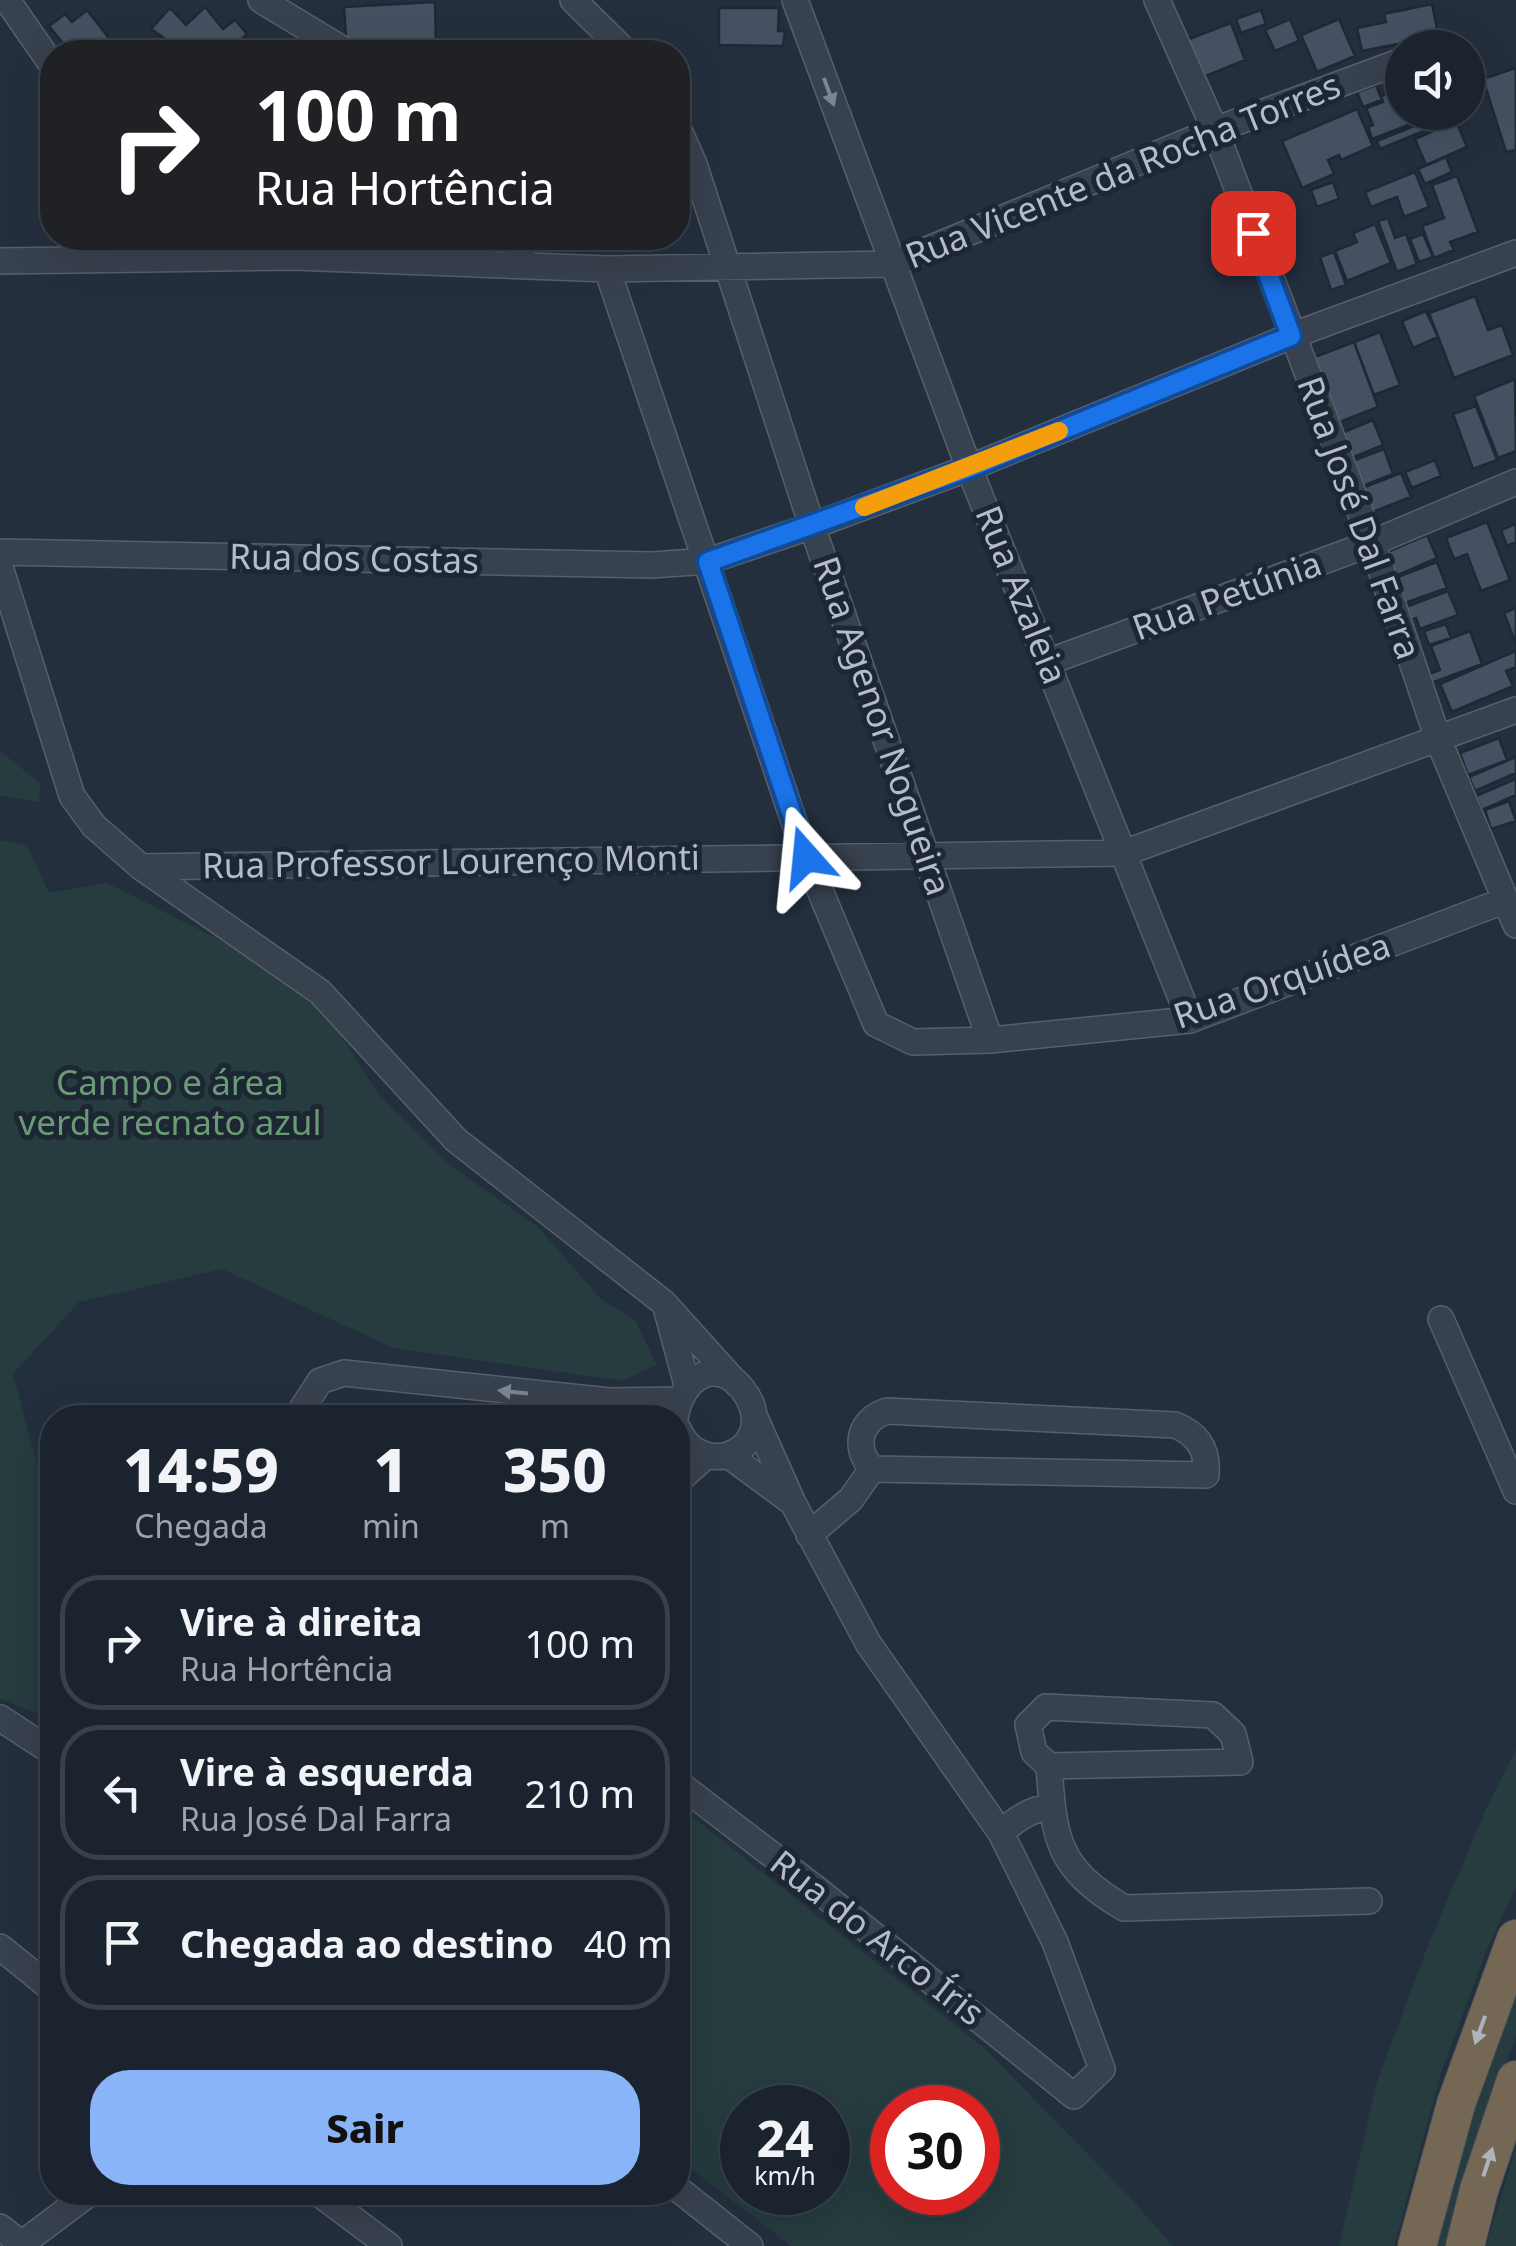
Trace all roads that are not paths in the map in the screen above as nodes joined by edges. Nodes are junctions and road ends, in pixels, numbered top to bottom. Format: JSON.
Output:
{"nodes":[{"id":1,"x":7,"y":0,"type":"edge"},
{"id":2,"x":260,"y":0,"type":"edge"},
{"id":3,"x":572,"y":0,"type":"edge"},
{"id":4,"x":795,"y":0,"type":"edge"},
{"id":5,"x":1157,"y":0,"type":"edge"},
{"id":6,"x":327,"y":40,"type":"edge"},
{"id":7,"x":614,"y":40,"type":"edge"},
{"id":8,"x":40,"y":48,"type":"edge"},
{"id":9,"x":1385,"y":67,"type":"edge"},
{"id":10,"x":1215,"y":130,"type":"junction"},
{"id":11,"x":690,"y":155,"type":"edge"},
{"id":12,"x":284,"y":250,"type":"edge"},
{"id":13,"x":519,"y":250,"type":"edge"},
{"id":14,"x":1516,"y":252,"type":"edge"},
{"id":15,"x":294,"y":257,"type":"junction"},
{"id":16,"x":3,"y":258,"type":"edge"},
{"id":17,"x":893,"y":264,"type":"junction"},
{"id":18,"x":528,"y":266,"type":"junction"},
{"id":19,"x":728,"y":266,"type":"junction"},
{"id":20,"x":607,"y":269,"type":"junction"},
{"id":21,"x":1291,"y":336,"type":"junction"},
{"id":22,"x":969,"y":468,"type":"junction"},
{"id":23,"x":1516,"y":482,"type":"edge"},
{"id":24,"x":812,"y":526,"type":"junction"},
{"id":25,"x":1372,"y":543,"type":"junction"},
{"id":26,"x":0,"y":552,"type":"edge"},
{"id":27,"x":708,"y":562,"type":"junction"},
{"id":28,"x":0,"y":567,"type":"edge"},
{"id":29,"x":1048,"y":662,"type":"junction"},
{"id":30,"x":1516,"y":710,"type":"edge"},
{"id":31,"x":1438,"y":739,"type":"junction"},
{"id":32,"x":1124,"y":853,"type":"junction"},
{"id":33,"x":806,"y":857,"type":"junction"},
{"id":34,"x":928,"y":858,"type":"junction"},
{"id":35,"x":141,"y":867,"type":"junction"},
{"id":36,"x":1506,"y":900,"type":"junction"},
{"id":37,"x":1516,"y":925,"type":"edge"},
{"id":38,"x":1190,"y":1020,"type":"junction"},
{"id":39,"x":990,"y":1040,"type":"junction"},
{"id":40,"x":664,"y":1303,"type":"junction"},
{"id":41,"x":1441,"y":1319,"type":"dead end"},
{"id":42,"x":737,"y":1384,"type":"junction"},
{"id":43,"x":680,"y":1401,"type":"edge"},
{"id":44,"x":304,"y":1405,"type":"edge"},
{"id":45,"x":756,"y":1420,"type":"junction"},
{"id":46,"x":690,"y":1445,"type":"edge"},
{"id":47,"x":717,"y":1456,"type":"junction"},
{"id":48,"x":872,"y":1469,"type":"junction"},
{"id":49,"x":690,"y":1473,"type":"edge"},
{"id":50,"x":1516,"y":1490,"type":"edge"},
{"id":51,"x":792,"y":1503,"type":"junction"},
{"id":52,"x":809,"y":1536,"type":"junction"},
{"id":53,"x":0,"y":1718,"type":"edge"},
{"id":54,"x":40,"y":1744,"type":"edge"},
{"id":55,"x":1048,"y":1766,"type":"junction"},
{"id":56,"x":690,"y":1792,"type":"edge"},
{"id":57,"x":1052,"y":1806,"type":"junction"},
{"id":58,"x":1001,"y":1833,"type":"junction"},
{"id":59,"x":1369,"y":1900,"type":"dead end"},
{"id":60,"x":1516,"y":1939,"type":"edge"},
{"id":61,"x":0,"y":1948,"type":"edge"},
{"id":62,"x":40,"y":1980,"type":"edge"},
{"id":63,"x":1516,"y":2080,"type":"edge"},
{"id":64,"x":690,"y":2199,"type":"edge"},
{"id":65,"x":74,"y":2205,"type":"edge"},
{"id":66,"x":334,"y":2205,"type":"edge"},
{"id":67,"x":0,"y":2226,"type":"edge"},
{"id":68,"x":22,"y":2245,"type":"edge"},
{"id":69,"x":389,"y":2246,"type":"edge"},
{"id":70,"x":750,"y":2246,"type":"edge"},
{"id":71,"x":1418,"y":2246,"type":"edge"},
{"id":72,"x":1465,"y":2246,"type":"edge"}],
"edges":[{"from":1,"to":8,"type":"street"},
{"from":2,"to":6,"type":"street"},
{"from":3,"to":7,"type":"street"},
{"from":4,"to":17,"type":"street","name":"Rua Azaleia","one_way":true},
{"from":5,"to":10,"type":"street","name":"Rua José Dal Farra"},
{"from":9,"to":10,"type":"street","name":"Rua Vicente da Rocha Torres"},
{"from":10,"to":17,"type":"street","name":"Rua Vicente da Rocha Torres"},
{"from":10,"to":21,"type":"street","name":"Rua José Dal Farra"},
{"from":11,"to":19,"type":"street","name":"Rua Agenor Nogueira"},
{"from":12,"to":15,"type":"street"},
{"from":13,"to":18,"type":"street"},
{"from":14,"to":21,"type":"street","name":"Rua dos Costas"},
{"from":15,"to":16,"type":"street","name":"Rua Vicente da Rocha Torres"},
{"from":15,"to":18,"type":"street","name":"Rua Vicente da Rocha Torres"},
{"from":17,"to":19,"type":"street","name":"Rua Vicente da Rocha Torres"},
{"from":17,"to":22,"type":"street","name":"Rua Azaleia"},
{"from":18,"to":20,"type":"street","name":"Rua Vicente da Rocha Torres"},
{"from":19,"to":20,"type":"street","name":"Rua Vicente da Rocha Torres"},
{"from":19,"to":24,"type":"street","name":"Rua Agenor Nogueira"},
{"from":20,"to":27,"type":"street"},
{"from":21,"to":22,"type":"street","name":"Rua dos Costas"},
{"from":21,"to":25,"type":"street","name":"Rua José Dal Farra"},
{"from":22,"to":24,"type":"street","name":"Rua dos Costas"},
{"from":22,"to":29,"type":"street","name":"Rua Azaleia"},
{"from":23,"to":25,"type":"street","name":"Rua Petúnia"},
{"from":24,"to":27,"type":"street","name":"Rua dos Costas"},
{"from":24,"to":34,"type":"street","name":"Rua Agenor Nogueira"},
{"from":25,"to":29,"type":"street","name":"Rua Petúnia"},
{"from":25,"to":31,"type":"street","name":"Rua José Dal Farra"},
{"from":26,"to":27,"type":"street","name":"Rua dos Costas"},
{"from":27,"to":33,"type":"street"},
{"from":28,"to":35,"type":"street"},
{"from":29,"to":32,"type":"street","name":"Rua Azaleia"},
{"from":30,"to":31,"type":"street","name":"Rua Professor Lourenço Monti"},
{"from":31,"to":32,"type":"street","name":"Rua Professor Lourenço Monti"},
{"from":31,"to":36,"type":"street","name":"Rua José Dal Farra"},
{"from":32,"to":34,"type":"street","name":"Rua Professor Lourenço Monti"},
{"from":32,"to":38,"type":"street","name":"Rua Azaleia"},
{"from":33,"to":34,"type":"street","name":"Rua Professor Lourenço Monti"},
{"from":33,"to":35,"type":"street","name":"Rua Professor Lourenço Monti"},
{"from":33,"to":39,"type":"street","name":"Rua Orquídea"},
{"from":34,"to":39,"type":"street","name":"Rua Agenor Nogueira"},
{"from":35,"to":40,"type":"street"},
{"from":36,"to":37,"type":"street","name":"Rua José Dal Farra"},
{"from":36,"to":38,"type":"street","name":"Rua Orquídea"},
{"from":38,"to":39,"type":"street","name":"Rua Orquídea"},
{"from":40,"to":42,"type":"street"},
{"from":40,"to":43,"type":"street"},
{"from":41,"to":50,"type":"street"},
{"from":42,"to":43,"type":"street"},
{"from":42,"to":45,"type":"street"},
{"from":43,"to":44,"type":"street","one_way":true},
{"from":45,"to":47,"type":"street"},
{"from":45,"to":51,"type":"street"},
{"from":46,"to":47,"type":"street"},
{"from":47,"to":49,"type":"street"},
{"from":47,"to":51,"type":"street"},
{"from":48,"to":48,"type":"street"},
{"from":48,"to":52,"type":"street"},
{"from":51,"to":52,"type":"street"},
{"from":52,"to":58,"type":"street"},
{"from":53,"to":54,"type":"street"},
{"from":55,"to":55,"type":"street"},
{"from":55,"to":57,"type":"street"},
{"from":56,"to":58,"type":"street","name":"Rua do Arco Íris"},
{"from":57,"to":58,"type":"street"},
{"from":57,"to":59,"type":"street"},
{"from":60,"to":71,"type":"highway","one_way":true},
{"from":61,"to":62,"type":"street"},
{"from":72,"to":63,"type":"highway","one_way":true},
{"from":64,"to":70,"type":"street"},
{"from":65,"to":68,"type":"street"},
{"from":66,"to":69,"type":"street"},
{"from":67,"to":68,"type":"street"}]}
